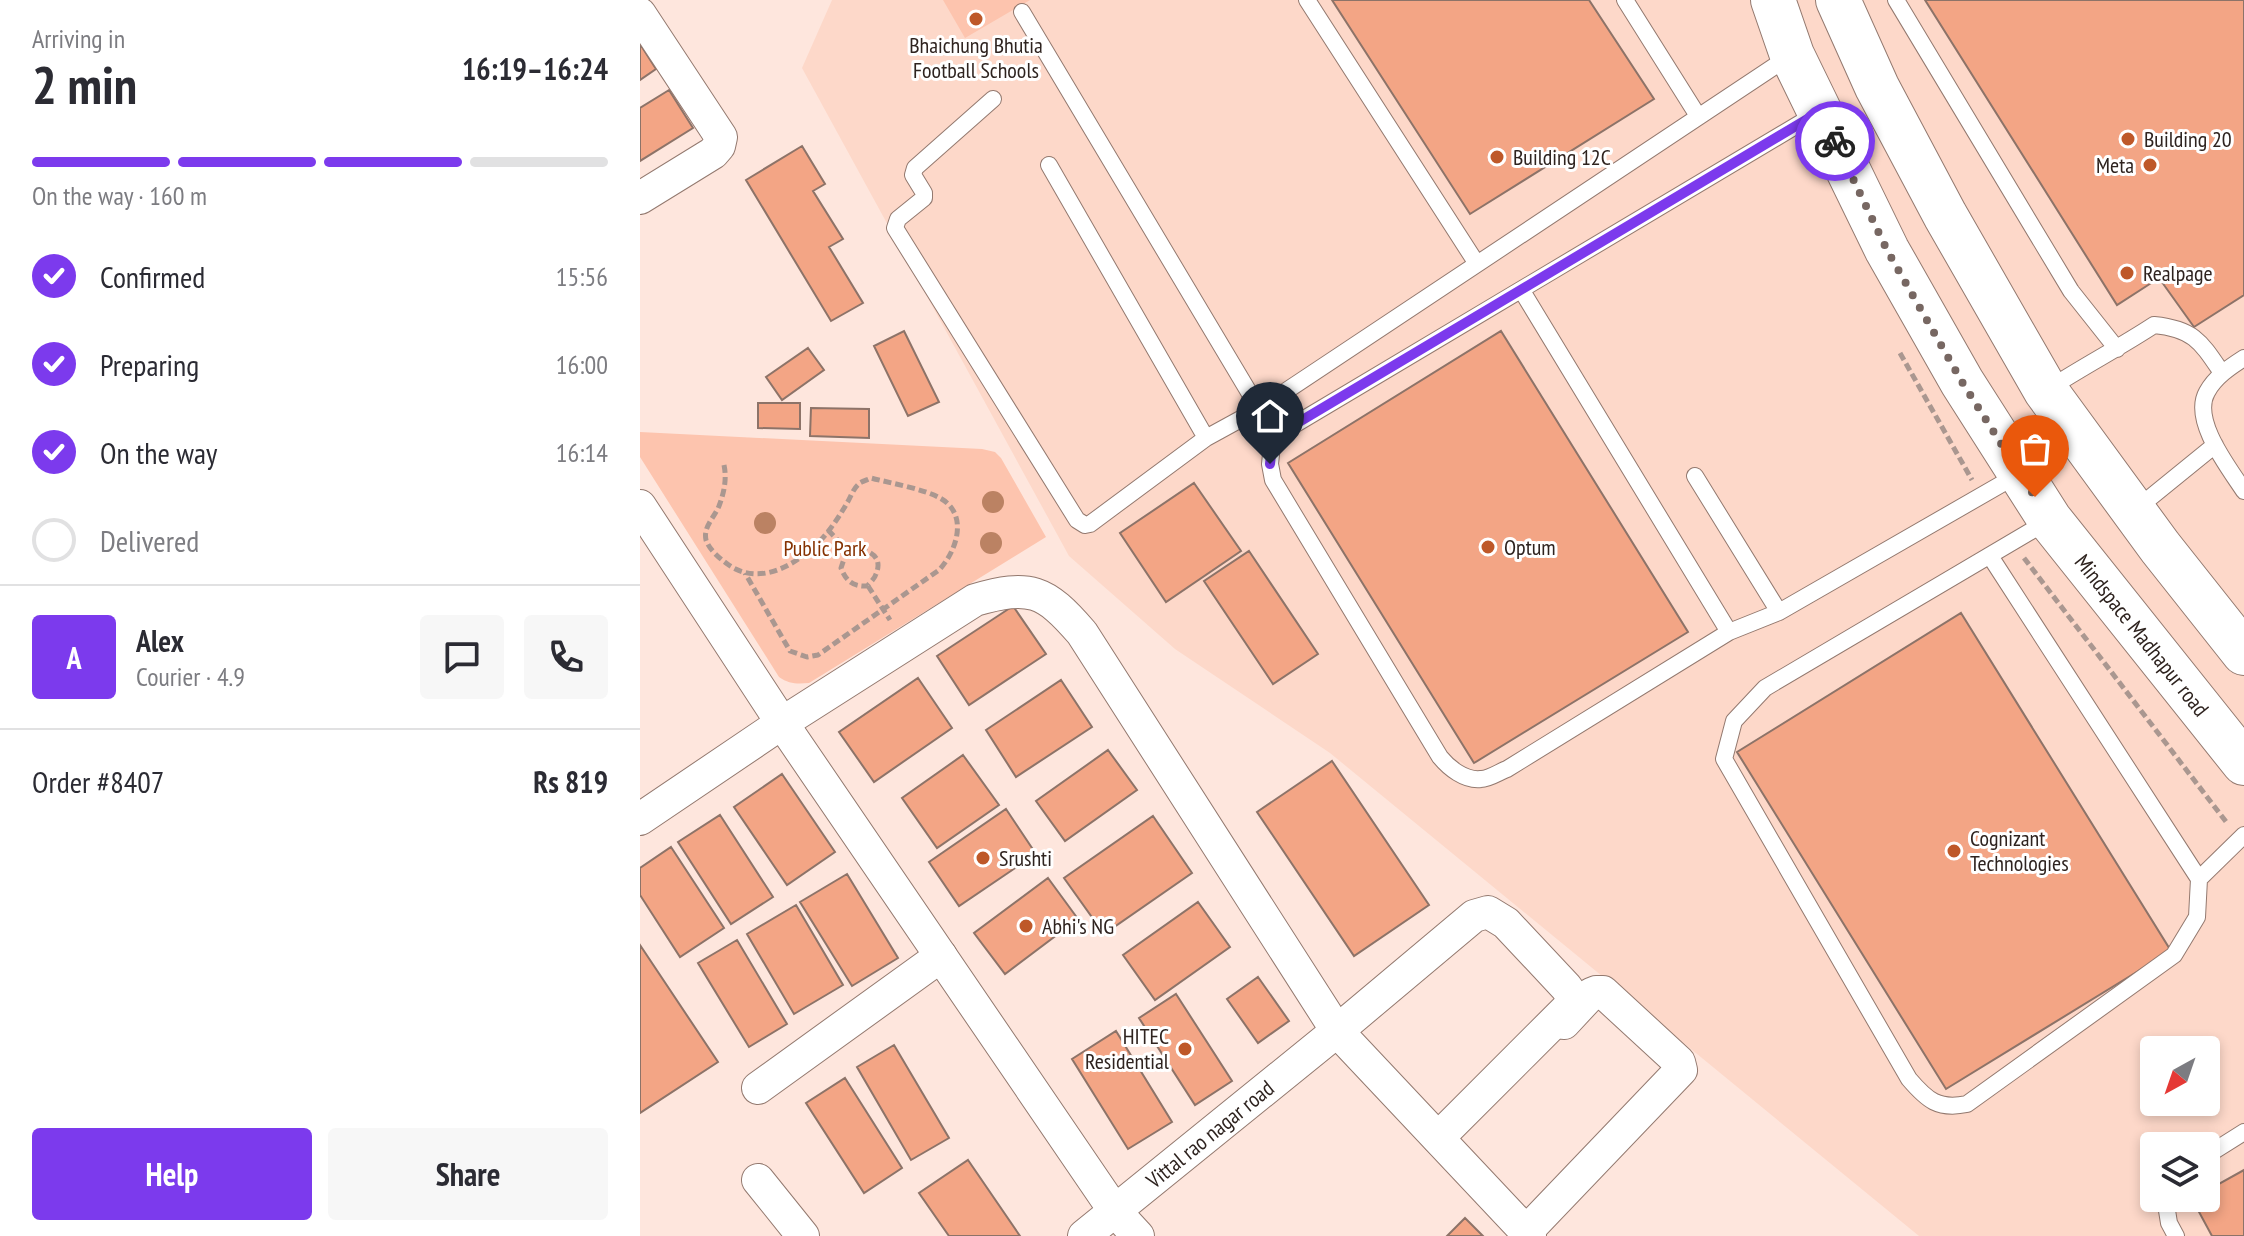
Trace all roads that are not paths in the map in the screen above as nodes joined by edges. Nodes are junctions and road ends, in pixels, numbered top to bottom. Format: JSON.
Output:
{"nodes":[{"id":1,"x":1307,"y":0,"type":"edge"},
{"id":2,"x":1625,"y":0,"type":"edge"},
{"id":3,"x":1773,"y":0,"type":"edge"},
{"id":4,"x":1838,"y":0,"type":"edge"},
{"id":5,"x":1896,"y":0,"type":"edge"},
{"id":6,"x":1022,"y":12,"type":"dead end"},
{"id":7,"x":640,"y":14,"type":"edge"},
{"id":8,"x":1792,"y":55,"type":"junction"},
{"id":9,"x":993,"y":99,"type":"dead end"},
{"id":10,"x":1821,"y":111,"type":"junction"},
{"id":11,"x":1698,"y":116,"type":"junction"},
{"id":12,"x":1049,"y":165,"type":"dead end"},
{"id":13,"x":640,"y":198,"type":"edge"},
{"id":14,"x":1477,"y":264,"type":"junction"},
{"id":15,"x":1522,"y":291,"type":"junction"},
{"id":16,"x":2117,"y":349,"type":"junction"},
{"id":17,"x":2244,"y":358,"type":"edge"},
{"id":18,"x":2222,"y":373,"type":"junction"},
{"id":19,"x":2046,"y":391,"type":"junction"},
{"id":20,"x":1259,"y":409,"type":"junction"},
{"id":21,"x":1206,"y":438,"type":"junction"},
{"id":22,"x":2215,"y":445,"type":"junction"},
{"id":23,"x":2021,"y":473,"type":"junction"},
{"id":24,"x":1695,"y":476,"type":"dead end"},
{"id":25,"x":2244,"y":491,"type":"edge"},
{"id":26,"x":640,"y":506,"type":"edge"},
{"id":27,"x":2134,"y":511,"type":"junction"},
{"id":28,"x":2050,"y":520,"type":"junction"},
{"id":29,"x":1990,"y":556,"type":"junction"},
{"id":30,"x":1779,"y":612,"type":"junction"},
{"id":31,"x":1729,"y":632,"type":"junction"},
{"id":32,"x":2244,"y":653,"type":"edge"},
{"id":33,"x":782,"y":723,"type":"junction"},
{"id":34,"x":2244,"y":763,"type":"edge"},
{"id":35,"x":640,"y":819,"type":"edge"},
{"id":36,"x":2242,"y":838,"type":"edge"},
{"id":37,"x":2199,"y":879,"type":"junction"},
{"id":38,"x":941,"y":956,"type":"junction"},
{"id":39,"x":1337,"y":1031,"type":"junction"},
{"id":40,"x":758,"y":1088,"type":"dead end"},
{"id":41,"x":2244,"y":1132,"type":"edge"},
{"id":42,"x":1442,"y":1142,"type":"junction"},
{"id":43,"x":2220,"y":1147,"type":"edge"},
{"id":44,"x":758,"y":1180,"type":"dead end"},
{"id":45,"x":1114,"y":1210,"type":"junction"},
{"id":46,"x":2167,"y":1212,"type":"edge"},
{"id":47,"x":1528,"y":1234,"type":"edge"},
{"id":48,"x":803,"y":1236,"type":"edge"},
{"id":49,"x":1084,"y":1236,"type":"edge"},
{"id":50,"x":1138,"y":1236,"type":"edge"},
{"id":51,"x":2176,"y":1236,"type":"edge"}],
"edges":[{"from":1,"to":14,"type":"lane"},
{"from":2,"to":11,"type":"lane"},
{"from":3,"to":8,"type":"street","name":"Mindspace Madhapur road"},
{"from":4,"to":19,"type":"street"},
{"from":5,"to":16,"type":"lane"},
{"from":6,"to":20,"type":"lane"},
{"from":7,"to":13,"type":"street"},
{"from":8,"to":10,"type":"street","name":"Mindspace Madhapur road"},
{"from":8,"to":11,"type":"lane"},
{"from":9,"to":21,"type":"lane"},
{"from":10,"to":15,"type":"lane"},
{"from":10,"to":23,"type":"street","name":"Mindspace Madhapur road"},
{"from":11,"to":14,"type":"lane"},
{"from":12,"to":21,"type":"lane"},
{"from":14,"to":20,"type":"lane"},
{"from":15,"to":31,"type":"lane"},
{"from":15,"to":31,"type":"lane"},
{"from":16,"to":18,"type":"lane"},
{"from":16,"to":19,"type":"lane"},
{"from":17,"to":18,"type":"lane"},
{"from":18,"to":22,"type":"lane"},
{"from":19,"to":27,"type":"street"},
{"from":20,"to":21,"type":"lane"},
{"from":22,"to":25,"type":"lane"},
{"from":22,"to":27,"type":"lane"},
{"from":23,"to":28,"type":"street","name":"Mindspace Madhapur road"},
{"from":23,"to":30,"type":"lane"},
{"from":24,"to":30,"type":"lane"},
{"from":26,"to":33,"type":"street"},
{"from":27,"to":32,"type":"street"},
{"from":28,"to":29,"type":"lane"},
{"from":28,"to":34,"type":"street","name":"Mindspace Madhapur road"},
{"from":29,"to":37,"type":"lane"},
{"from":29,"to":37,"type":"lane"},
{"from":30,"to":31,"type":"lane"},
{"from":33,"to":35,"type":"street"},
{"from":33,"to":38,"type":"street"},
{"from":33,"to":39,"type":"street"},
{"from":36,"to":37,"type":"lane"},
{"from":38,"to":40,"type":"street"},
{"from":38,"to":45,"type":"street"},
{"from":39,"to":42,"type":"street"},
{"from":39,"to":42,"type":"street","name":"Vittal rao nagar road"},
{"from":39,"to":45,"type":"street","name":"Vittal rao nagar road"},
{"from":41,"to":43,"type":"lane"},
{"from":42,"to":47,"type":"street"},
{"from":42,"to":47,"type":"street"},
{"from":44,"to":48,"type":"street"},
{"from":45,"to":49,"type":"street","name":"Vittal rao nagar road"},
{"from":45,"to":50,"type":"street"},
{"from":46,"to":51,"type":"lane"}]}
